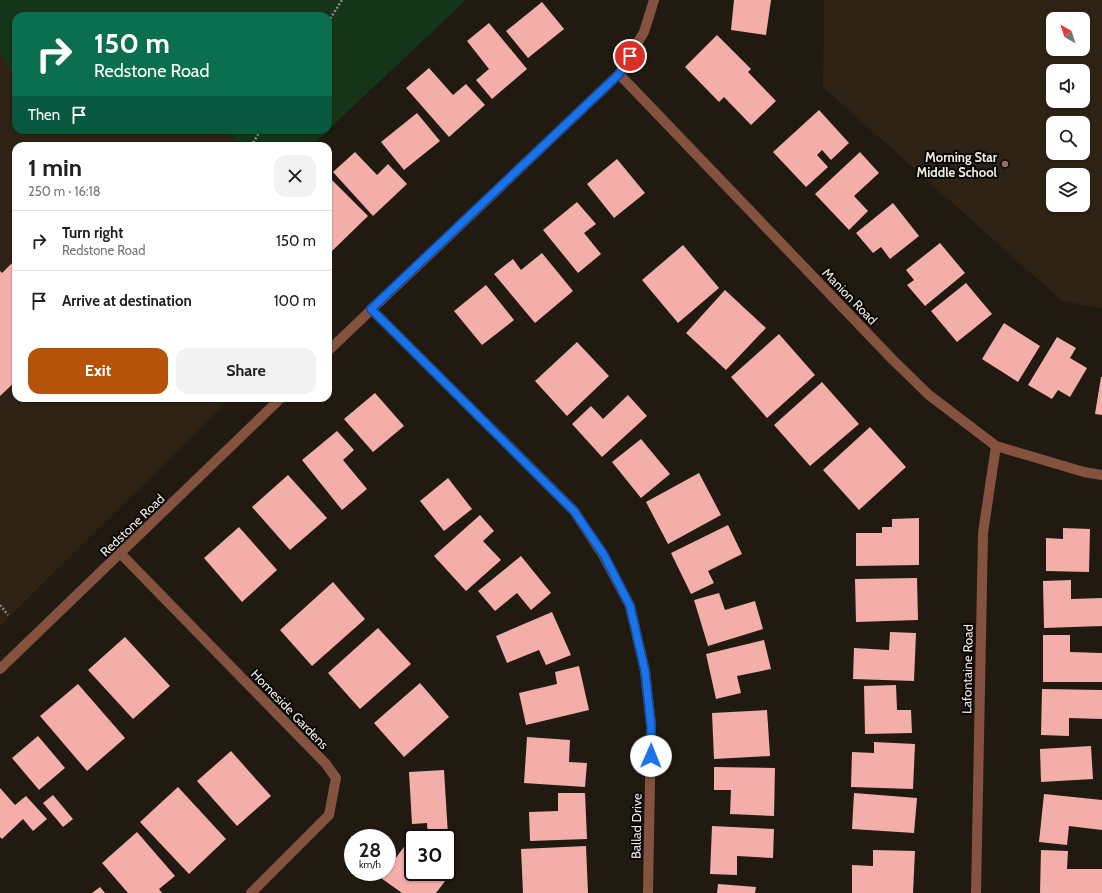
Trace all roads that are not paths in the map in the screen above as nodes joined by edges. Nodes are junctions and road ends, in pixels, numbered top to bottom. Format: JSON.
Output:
{"nodes":[{"id":1,"x":654,"y":0,"type":"edge"},
{"id":2,"x":619,"y":74,"type":"junction"},
{"id":3,"x":371,"y":309,"type":"junction"},
{"id":4,"x":332,"y":347,"type":"edge"},
{"id":5,"x":277,"y":402,"type":"edge"},
{"id":6,"x":996,"y":446,"type":"junction"},
{"id":7,"x":1102,"y":475,"type":"edge"},
{"id":8,"x":121,"y":554,"type":"junction"},
{"id":9,"x":0,"y":669,"type":"edge"},
{"id":10,"x":251,"y":893,"type":"edge"},
{"id":11,"x":648,"y":893,"type":"edge"},
{"id":12,"x":976,"y":893,"type":"edge"}],
"edges":[{"from":1,"to":2,"type":"street"},
{"from":2,"to":3,"type":"street"},
{"from":2,"to":6,"type":"street","name":"Manion Road"},
{"from":3,"to":4,"type":"street"},
{"from":3,"to":11,"type":"street","name":"Ballad Drive"},
{"from":5,"to":8,"type":"street","name":"Redstone Road"},
{"from":6,"to":7,"type":"street","name":"Manion Road"},
{"from":6,"to":12,"type":"street","name":"Lafontaine Road"},
{"from":8,"to":9,"type":"street","name":"Redstone Road"},
{"from":8,"to":10,"type":"street","name":"Homeside Gardens"}]}
